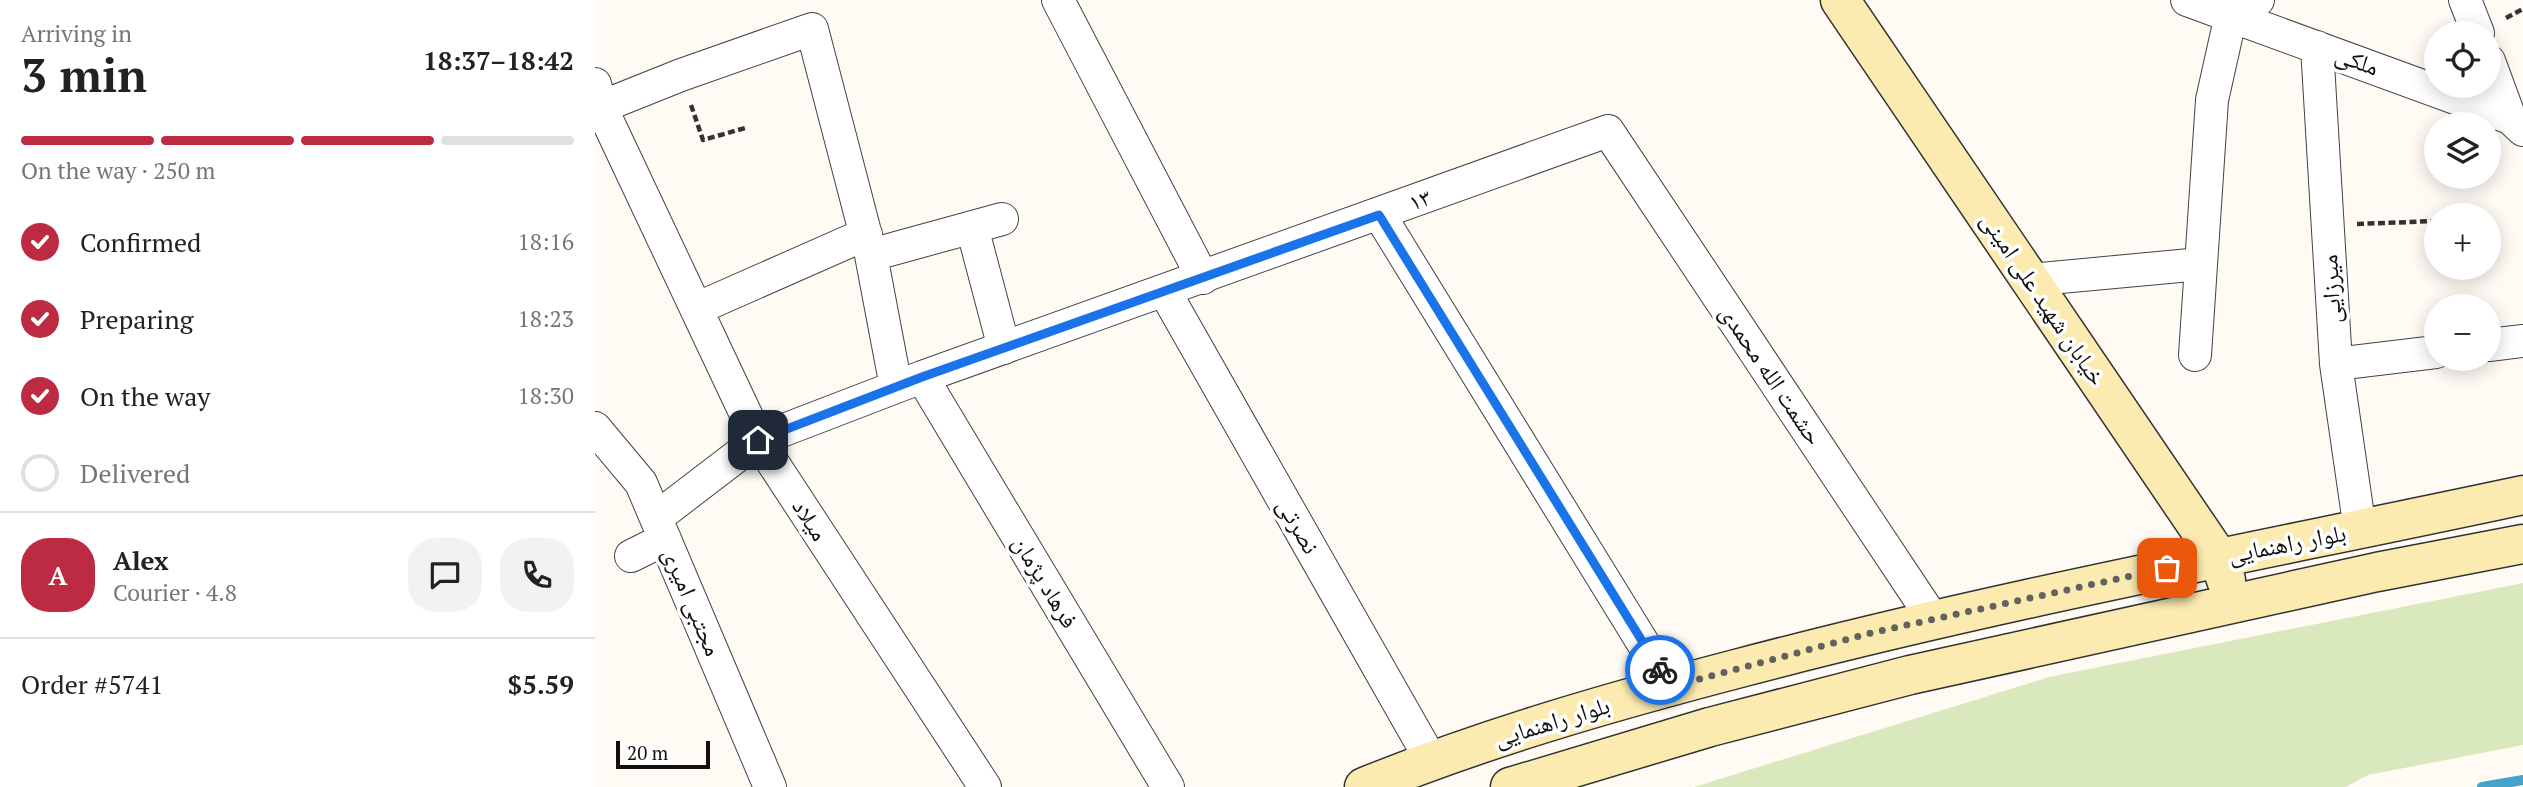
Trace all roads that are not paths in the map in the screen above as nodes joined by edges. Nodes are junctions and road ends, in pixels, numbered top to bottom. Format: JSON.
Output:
{"nodes":[{"id":1,"x":1058,"y":0,"type":"edge"},
{"id":2,"x":1840,"y":0,"type":"edge"},
{"id":3,"x":2187,"y":0,"type":"edge"},
{"id":4,"x":2465,"y":0,"type":"edge"},
{"id":5,"x":2245,"y":7,"type":"edge"},
{"id":6,"x":2473,"y":21,"type":"edge"},
{"id":7,"x":2318,"y":47,"type":"junction"},
{"id":8,"x":2501,"y":89,"type":"edge"},
{"id":9,"x":598,"y":95,"type":"edge"},
{"id":10,"x":2516,"y":124,"type":"edge"},
{"id":11,"x":1608,"y":131,"type":"joint"},
{"id":12,"x":1379,"y":215,"type":"junction"},
{"id":13,"x":1002,"y":219,"type":"dead end"},
{"id":14,"x":972,"y":227,"type":"junction"},
{"id":15,"x":868,"y":245,"type":"junction"},
{"id":16,"x":2201,"y":264,"type":"junction"},
{"id":17,"x":1203,"y":278,"type":"junction"},
{"id":18,"x":2029,"y":280,"type":"junction"},
{"id":19,"x":1164,"y":292,"type":"junction"},
{"id":20,"x":696,"y":309,"type":"junction"},
{"id":21,"x":2523,"y":341,"type":"edge"},
{"id":22,"x":2501,"y":344,"type":"edge"},
{"id":23,"x":1004,"y":348,"type":"junction"},
{"id":24,"x":2424,"y":353,"type":"edge"},
{"id":25,"x":2195,"y":355,"type":"dead end"},
{"id":26,"x":2336,"y":364,"type":"junction"},
{"id":27,"x":909,"y":382,"type":"junction"},
{"id":28,"x":595,"y":428,"type":"edge"},
{"id":29,"x":758,"y":440,"type":"junction"},
{"id":30,"x":2523,"y":495,"type":"edge"},
{"id":31,"x":661,"y":528,"type":"junction"},
{"id":32,"x":2360,"y":530,"type":"junction"},
{"id":33,"x":2523,"y":544,"type":"edge"},
{"id":34,"x":631,"y":556,"type":"dead end"},
{"id":35,"x":2219,"y":558,"type":"junction"},
{"id":36,"x":2234,"y":605,"type":"junction"},
{"id":37,"x":1933,"y":619,"type":"junction"},
{"id":38,"x":1670,"y":687,"type":"junction"},
{"id":39,"x":1431,"y":760,"type":"junction"},
{"id":40,"x":770,"y":787,"type":"edge"},
{"id":41,"x":985,"y":787,"type":"edge"},
{"id":42,"x":1168,"y":787,"type":"edge"},
{"id":43,"x":1364,"y":787,"type":"edge"},
{"id":44,"x":1510,"y":787,"type":"edge"}],
"edges":[{"from":1,"to":17,"type":"street"},
{"from":2,"to":18,"type":"main road","name":"خیابان شهید علی امینی"},
{"from":3,"to":5,"type":"street","name":"ملکی"},
{"from":4,"to":6,"type":"street"},
{"from":5,"to":7,"type":"street","name":"ملکی"},
{"from":5,"to":16,"type":"street"},
{"from":7,"to":10,"type":"street","name":"ملکی"},
{"from":7,"to":26,"type":"street","name":"میرزایی"},
{"from":8,"to":10,"type":"street"},
{"from":9,"to":15,"type":"street"},
{"from":9,"to":20,"type":"street","name":"میلاد"},
{"from":11,"to":12,"type":"street","name":"۱۳"},
{"from":11,"to":37,"type":"street","name":"حشمت الله محمدی"},
{"from":12,"to":17,"type":"street","name":"۱۳"},
{"from":12,"to":38,"type":"street"},
{"from":13,"to":14,"type":"street"},
{"from":14,"to":15,"type":"street"},
{"from":14,"to":23,"type":"street"},
{"from":15,"to":20,"type":"street"},
{"from":15,"to":27,"type":"street"},
{"from":16,"to":18,"type":"street"},
{"from":16,"to":25,"type":"street"},
{"from":17,"to":19,"type":"street","name":"۱۳"},
{"from":18,"to":35,"type":"main road","name":"خیابان شهید علی امینی"},
{"from":19,"to":23,"type":"street","name":"۱۳"},
{"from":19,"to":39,"type":"street","name":"نصرتی"},
{"from":20,"to":29,"type":"street","name":"میلاد"},
{"from":21,"to":22,"type":"street"},
{"from":23,"to":27,"type":"street","name":"۱۳"},
{"from":24,"to":26,"type":"street"},
{"from":26,"to":32,"type":"street","name":"میرزایی"},
{"from":27,"to":29,"type":"street","name":"۱۳"},
{"from":27,"to":42,"type":"street","name":"فرهاد پژمان"},
{"from":28,"to":31,"type":"street","name":"مجتبی امیری"},
{"from":29,"to":31,"type":"street","name":"۱۳"},
{"from":29,"to":41,"type":"street","name":"میلاد"},
{"from":30,"to":32,"type":"main road","name":"بلوار راهنمایی"},
{"from":31,"to":34,"type":"street","name":"۱۳"},
{"from":31,"to":40,"type":"street","name":"مجتبی امیری"},
{"from":32,"to":35,"type":"main road","name":"بلوار راهنمایی"},
{"from":33,"to":36,"type":"main road","name":"بلوار راهنمایی"},
{"from":35,"to":36,"type":"main road","name":"خیابان شهید علی امینی"},
{"from":35,"to":37,"type":"main road","name":"بلوار راهنمایی"},
{"from":36,"to":44,"type":"main road","name":"بلوار راهنمایی"},
{"from":37,"to":38,"type":"main road","name":"بلوار راهنمایی"},
{"from":38,"to":39,"type":"main road","name":"بلوار راهنمایی"},
{"from":39,"to":43,"type":"main road","name":"بلوار راهنمایی"}]}
